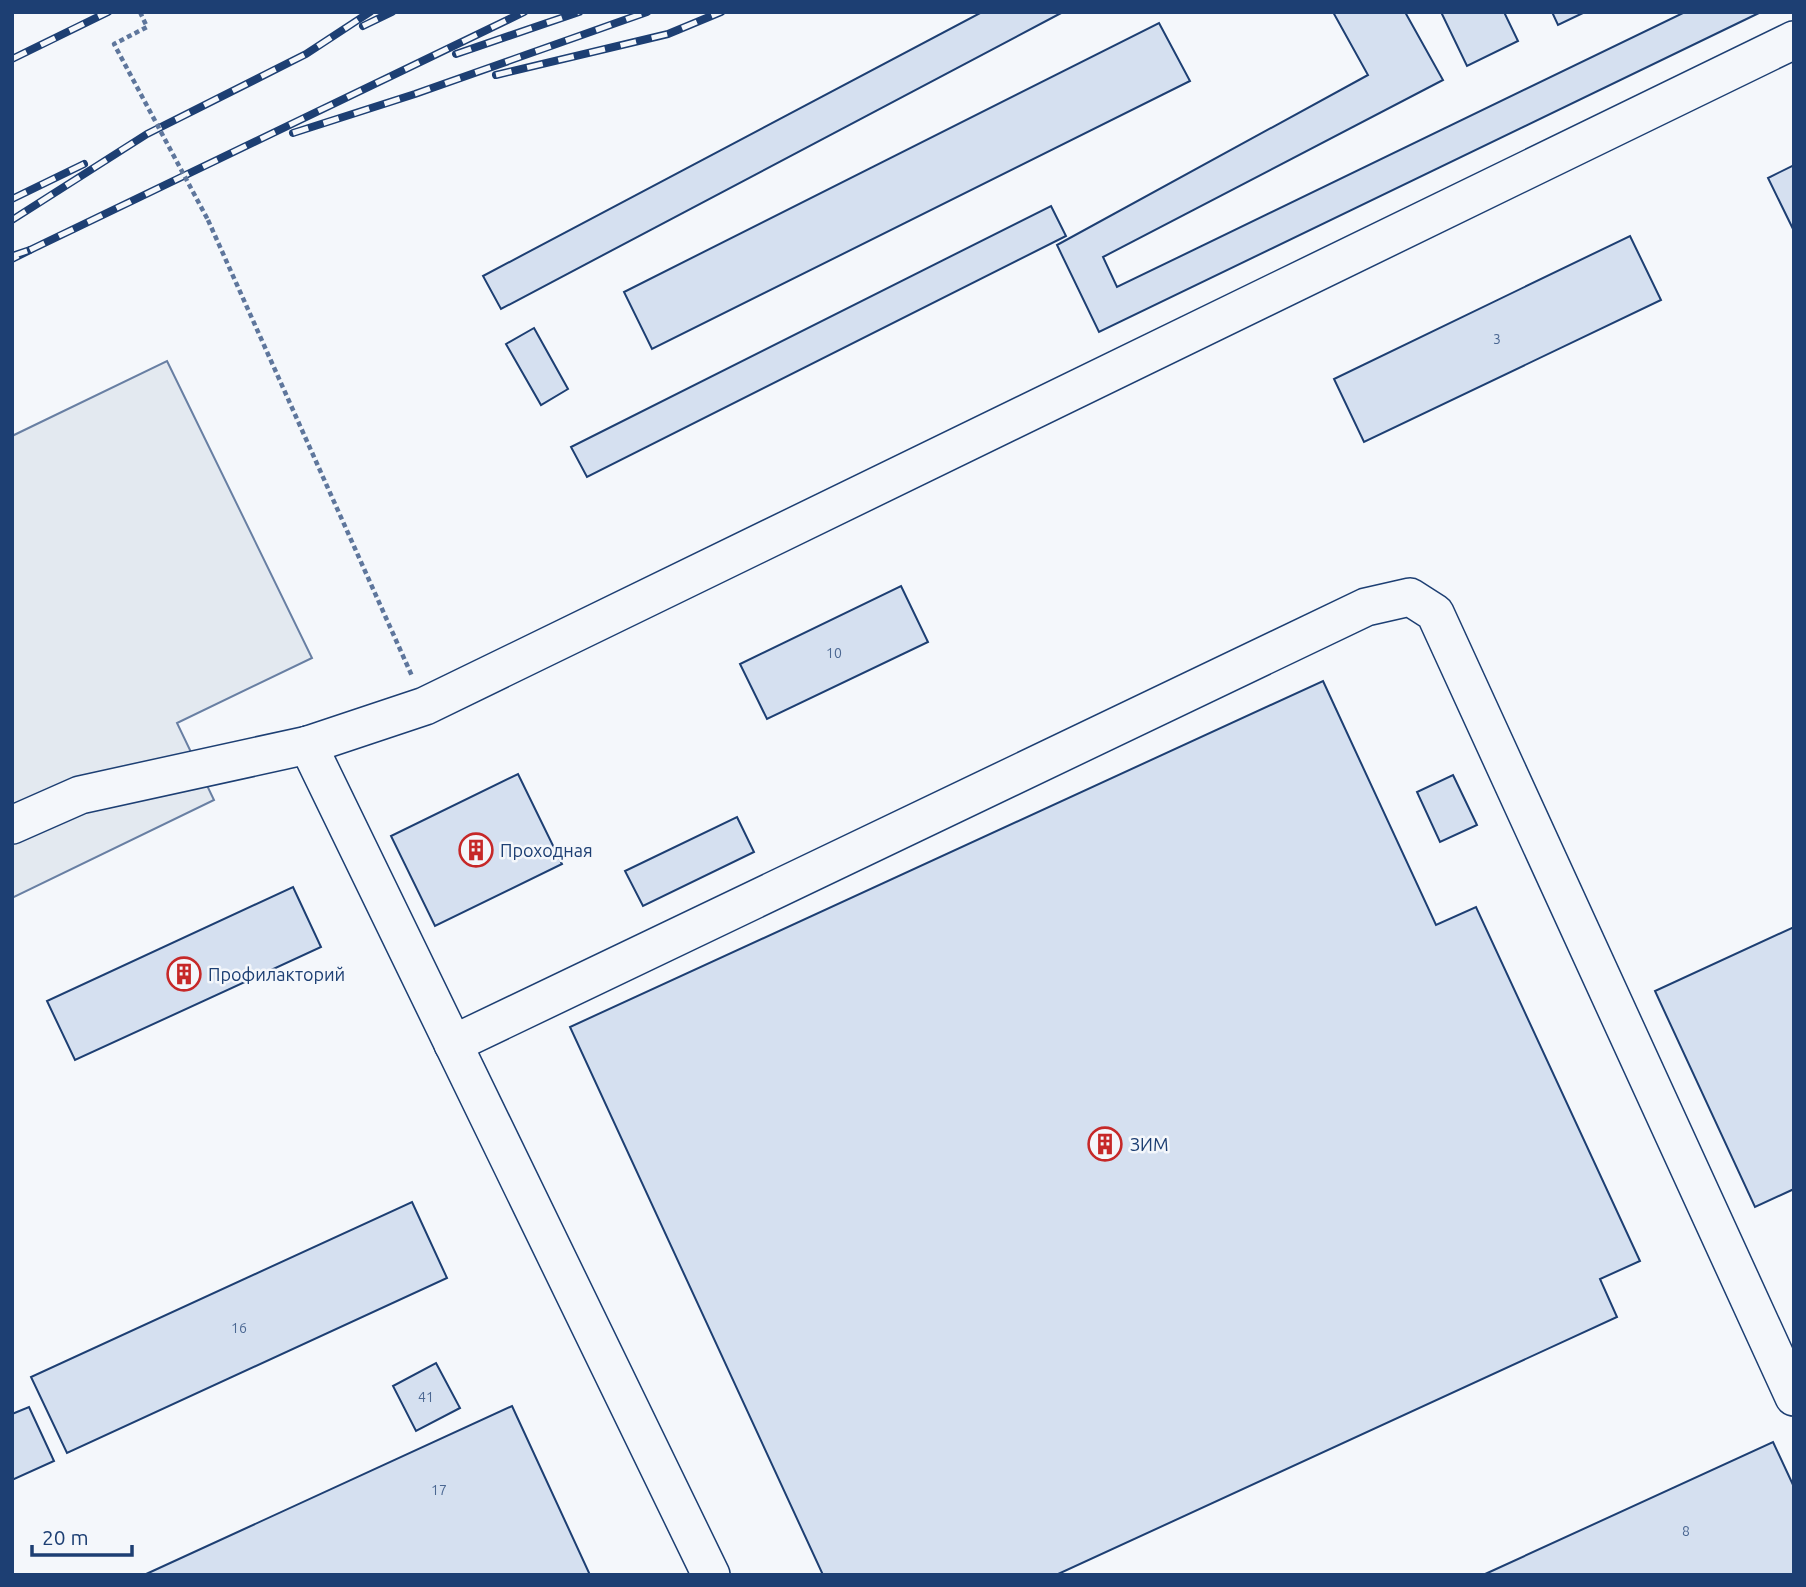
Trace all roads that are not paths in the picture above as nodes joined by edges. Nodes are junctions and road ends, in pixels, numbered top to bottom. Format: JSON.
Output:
{"nodes":[{"id":1,"x":1794,"y":40,"type":"edge"},
{"id":2,"x":308,"y":745,"type":"junction"},
{"id":3,"x":12,"y":825,"type":"edge"},
{"id":4,"x":453,"y":1044,"type":"junction"},
{"id":5,"x":1794,"y":1397,"type":"edge"},
{"id":6,"x":711,"y":1575,"type":"edge"}],
"edges":[{"from":1,"to":2,"type":"lane"},
{"from":2,"to":3,"type":"lane"},
{"from":2,"to":4,"type":"lane"},
{"from":4,"to":5,"type":"lane"},
{"from":4,"to":6,"type":"lane"}]}
